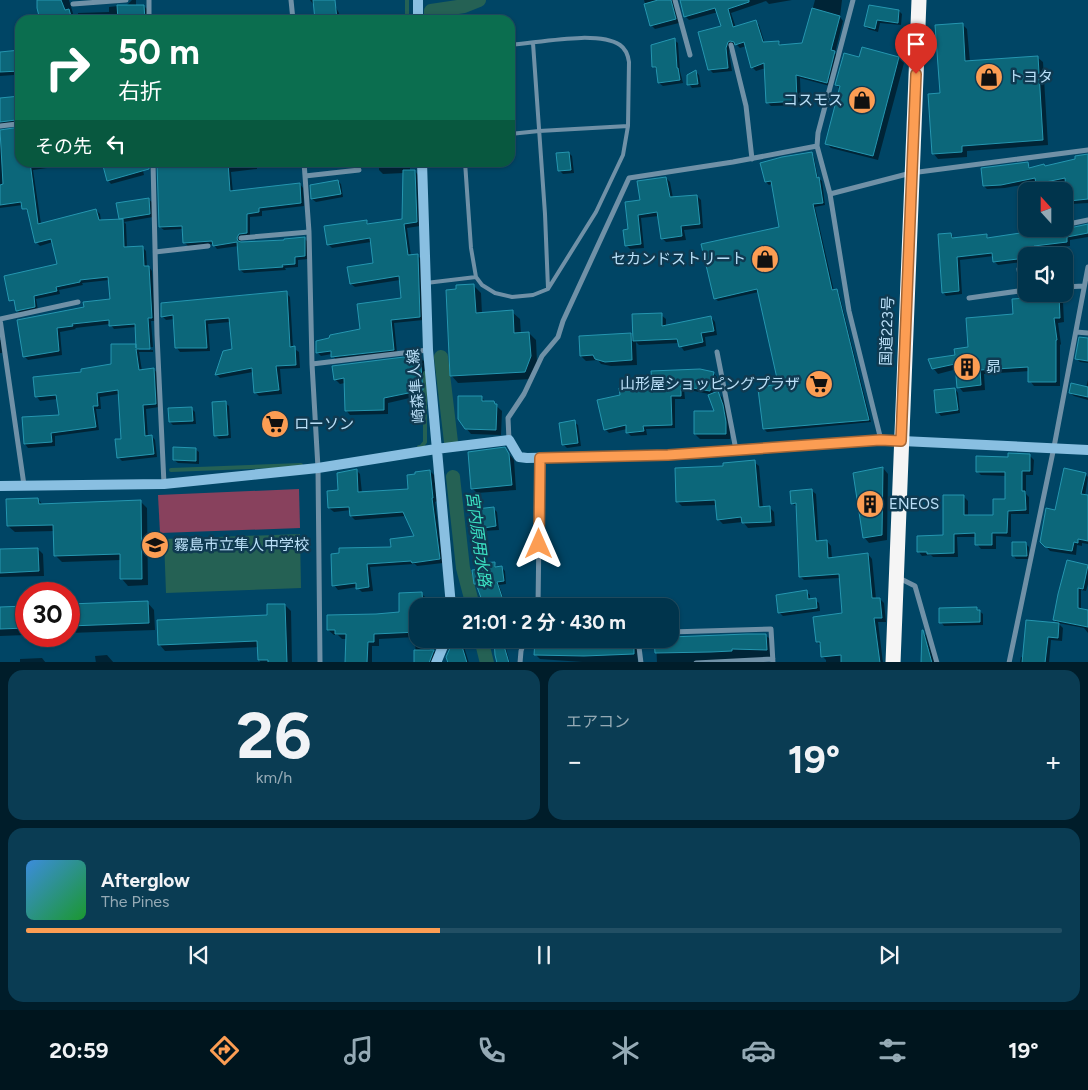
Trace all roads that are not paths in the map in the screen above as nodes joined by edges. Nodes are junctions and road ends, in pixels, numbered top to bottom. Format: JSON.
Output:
{"nodes":[{"id":1,"x":126,"y":0,"type":"edge"},
{"id":2,"x":149,"y":0,"type":"edge"},
{"id":3,"x":291,"y":0,"type":"edge"},
{"id":4,"x":418,"y":0,"type":"edge"},
{"id":5,"x":675,"y":0,"type":"edge"},
{"id":6,"x":853,"y":0,"type":"edge"},
{"id":7,"x":919,"y":0,"type":"edge"},
{"id":8,"x":73,"y":4,"type":"dead end"},
{"id":9,"x":149,"y":15,"type":"edge"},
{"id":10,"x":292,"y":15,"type":"edge"},
{"id":11,"x":418,"y":15,"type":"edge"},
{"id":12,"x":533,"y":43,"type":"junction"},
{"id":13,"x":515,"y":45,"type":"edge"},
{"id":14,"x":731,"y":45,"type":"dead end"},
{"id":15,"x":690,"y":55,"type":"dead end"},
{"id":16,"x":15,"y":124,"type":"edge"},
{"id":17,"x":0,"y":126,"type":"edge"},
{"id":18,"x":628,"y":126,"type":"junction"},
{"id":19,"x":539,"y":131,"type":"junction"},
{"id":20,"x":515,"y":133,"type":"edge"},
{"id":21,"x":818,"y":146,"type":"junction"},
{"id":22,"x":1088,"y":150,"type":"edge"},
{"id":23,"x":752,"y":159,"type":"junction"},
{"id":24,"x":153,"y":167,"type":"edge"},
{"id":25,"x":304,"y":167,"type":"edge"},
{"id":26,"x":422,"y":167,"type":"edge"},
{"id":27,"x":465,"y":167,"type":"edge"},
{"id":28,"x":359,"y":170,"type":"dead end"},
{"id":29,"x":911,"y":173,"type":"junction"},
{"id":30,"x":305,"y":176,"type":"junction"},
{"id":31,"x":830,"y":194,"type":"junction"},
{"id":32,"x":1088,"y":220,"type":"edge"},
{"id":33,"x":1073,"y":223,"type":"edge"},
{"id":34,"x":310,"y":232,"type":"junction"},
{"id":35,"x":241,"y":238,"type":"dead end"},
{"id":36,"x":208,"y":246,"type":"dead end"},
{"id":37,"x":155,"y":252,"type":"junction"},
{"id":38,"x":1088,"y":267,"type":"edge"},
{"id":39,"x":476,"y":277,"type":"junction"},
{"id":40,"x":426,"y":283,"type":"junction"},
{"id":41,"x":1084,"y":286,"type":"junction"},
{"id":42,"x":1073,"y":287,"type":"edge"},
{"id":43,"x":548,"y":289,"type":"junction"},
{"id":44,"x":1018,"y":291,"type":"edge"},
{"id":45,"x":969,"y":298,"type":"dead end"},
{"id":46,"x":78,"y":302,"type":"dead end"},
{"id":47,"x":1076,"y":332,"type":"junction"},
{"id":48,"x":1088,"y":333,"type":"edge"},
{"id":49,"x":428,"y":350,"type":"junction"},
{"id":50,"x":717,"y":352,"type":"dead end"},
{"id":51,"x":312,"y":364,"type":"junction"},
{"id":52,"x":509,"y":440,"type":"junction"},
{"id":53,"x":880,"y":440,"type":"junction"},
{"id":54,"x":901,"y":441,"type":"junction"},
{"id":55,"x":1054,"y":447,"type":"junction"},
{"id":56,"x":436,"y":449,"type":"junction"},
{"id":57,"x":736,"y":450,"type":"junction"},
{"id":58,"x":1088,"y":450,"type":"edge"},
{"id":59,"x":540,"y":458,"type":"junction"},
{"id":60,"x":318,"y":468,"type":"junction"},
{"id":61,"x":164,"y":484,"type":"junction"},
{"id":62,"x":24,"y":485,"type":"junction"},
{"id":63,"x":0,"y":486,"type":"edge"},
{"id":64,"x":897,"y":577,"type":"junction"},
{"id":65,"x":450,"y":598,"type":"edge"},
{"id":66,"x":538,"y":598,"type":"edge"},
{"id":67,"x":679,"y":632,"type":"edge"},
{"id":68,"x":442,"y":648,"type":"edge"},
{"id":69,"x":522,"y":648,"type":"edge"},
{"id":70,"x":639,"y":648,"type":"edge"},
{"id":71,"x":773,"y":661,"type":"edge"},
{"id":72,"x":320,"y":662,"type":"edge"},
{"id":73,"x":436,"y":662,"type":"edge"},
{"id":74,"x":520,"y":662,"type":"edge"},
{"id":75,"x":641,"y":662,"type":"edge"},
{"id":76,"x":696,"y":662,"type":"edge"},
{"id":77,"x":893,"y":662,"type":"edge"},
{"id":78,"x":937,"y":662,"type":"edge"},
{"id":79,"x":1009,"y":662,"type":"edge"}],
"edges":[{"from":1,"to":8,"type":"street"},
{"from":2,"to":9,"type":"street"},
{"from":3,"to":10,"type":"street"},
{"from":4,"to":11,"type":"street"},
{"from":5,"to":15,"type":"street"},
{"from":6,"to":21,"type":"street"},
{"from":7,"to":29,"type":"highway","name":"国道223号"},
{"from":12,"to":13,"type":"lane"},
{"from":12,"to":18,"type":"lane"},
{"from":12,"to":19,"type":"lane"},
{"from":14,"to":23,"type":"street"},
{"from":16,"to":17,"type":"street"},
{"from":18,"to":19,"type":"lane"},
{"from":18,"to":43,"type":"lane"},
{"from":19,"to":20,"type":"lane"},
{"from":19,"to":43,"type":"lane"},
{"from":21,"to":23,"type":"street"},
{"from":21,"to":31,"type":"street"},
{"from":22,"to":29,"type":"street"},
{"from":23,"to":52,"type":"street"},
{"from":24,"to":37,"type":"street"},
{"from":25,"to":30,"type":"street"},
{"from":26,"to":40,"type":"street","name":"崎森隼人線"},
{"from":27,"to":39,"type":"lane"},
{"from":28,"to":30,"type":"street"},
{"from":29,"to":31,"type":"street"},
{"from":29,"to":54,"type":"highway","name":"国道223号"},
{"from":30,"to":34,"type":"street"},
{"from":31,"to":53,"type":"street"},
{"from":32,"to":33,"type":"street"},
{"from":34,"to":35,"type":"street"},
{"from":34,"to":51,"type":"street"},
{"from":36,"to":37,"type":"street"},
{"from":37,"to":61,"type":"street"},
{"from":38,"to":41,"type":"street"},
{"from":39,"to":40,"type":"lane"},
{"from":39,"to":43,"type":"lane"},
{"from":40,"to":49,"type":"street","name":"崎森隼人線"},
{"from":41,"to":42,"type":"street"},
{"from":41,"to":47,"type":"street"},
{"from":44,"to":45,"type":"street"},
{"from":46,"to":62,"type":"street"},
{"from":47,"to":48,"type":"street"},
{"from":47,"to":55,"type":"street"},
{"from":49,"to":51,"type":"street"},
{"from":49,"to":56,"type":"street","name":"崎森隼人線"},
{"from":50,"to":57,"type":"street"},
{"from":51,"to":60,"type":"street"},
{"from":52,"to":56,"type":"street"},
{"from":52,"to":59,"type":"street"},
{"from":53,"to":54,"type":"street"},
{"from":53,"to":57,"type":"street"},
{"from":54,"to":55,"type":"street"},
{"from":54,"to":64,"type":"highway","name":"国道223号"},
{"from":55,"to":58,"type":"street"},
{"from":55,"to":79,"type":"street"},
{"from":56,"to":60,"type":"street"},
{"from":56,"to":65,"type":"street","name":"崎森隼人線"},
{"from":57,"to":59,"type":"street"},
{"from":59,"to":66,"type":"street"},
{"from":60,"to":61,"type":"street"},
{"from":60,"to":72,"type":"street"},
{"from":61,"to":62,"type":"street"},
{"from":62,"to":63,"type":"street"},
{"from":64,"to":77,"type":"highway","name":"国道223号"},
{"from":64,"to":78,"type":"street"},
{"from":67,"to":71,"type":"street"},
{"from":68,"to":73,"type":"street"},
{"from":69,"to":74,"type":"street"},
{"from":70,"to":75,"type":"street"},
{"from":71,"to":76,"type":"street"}]}
